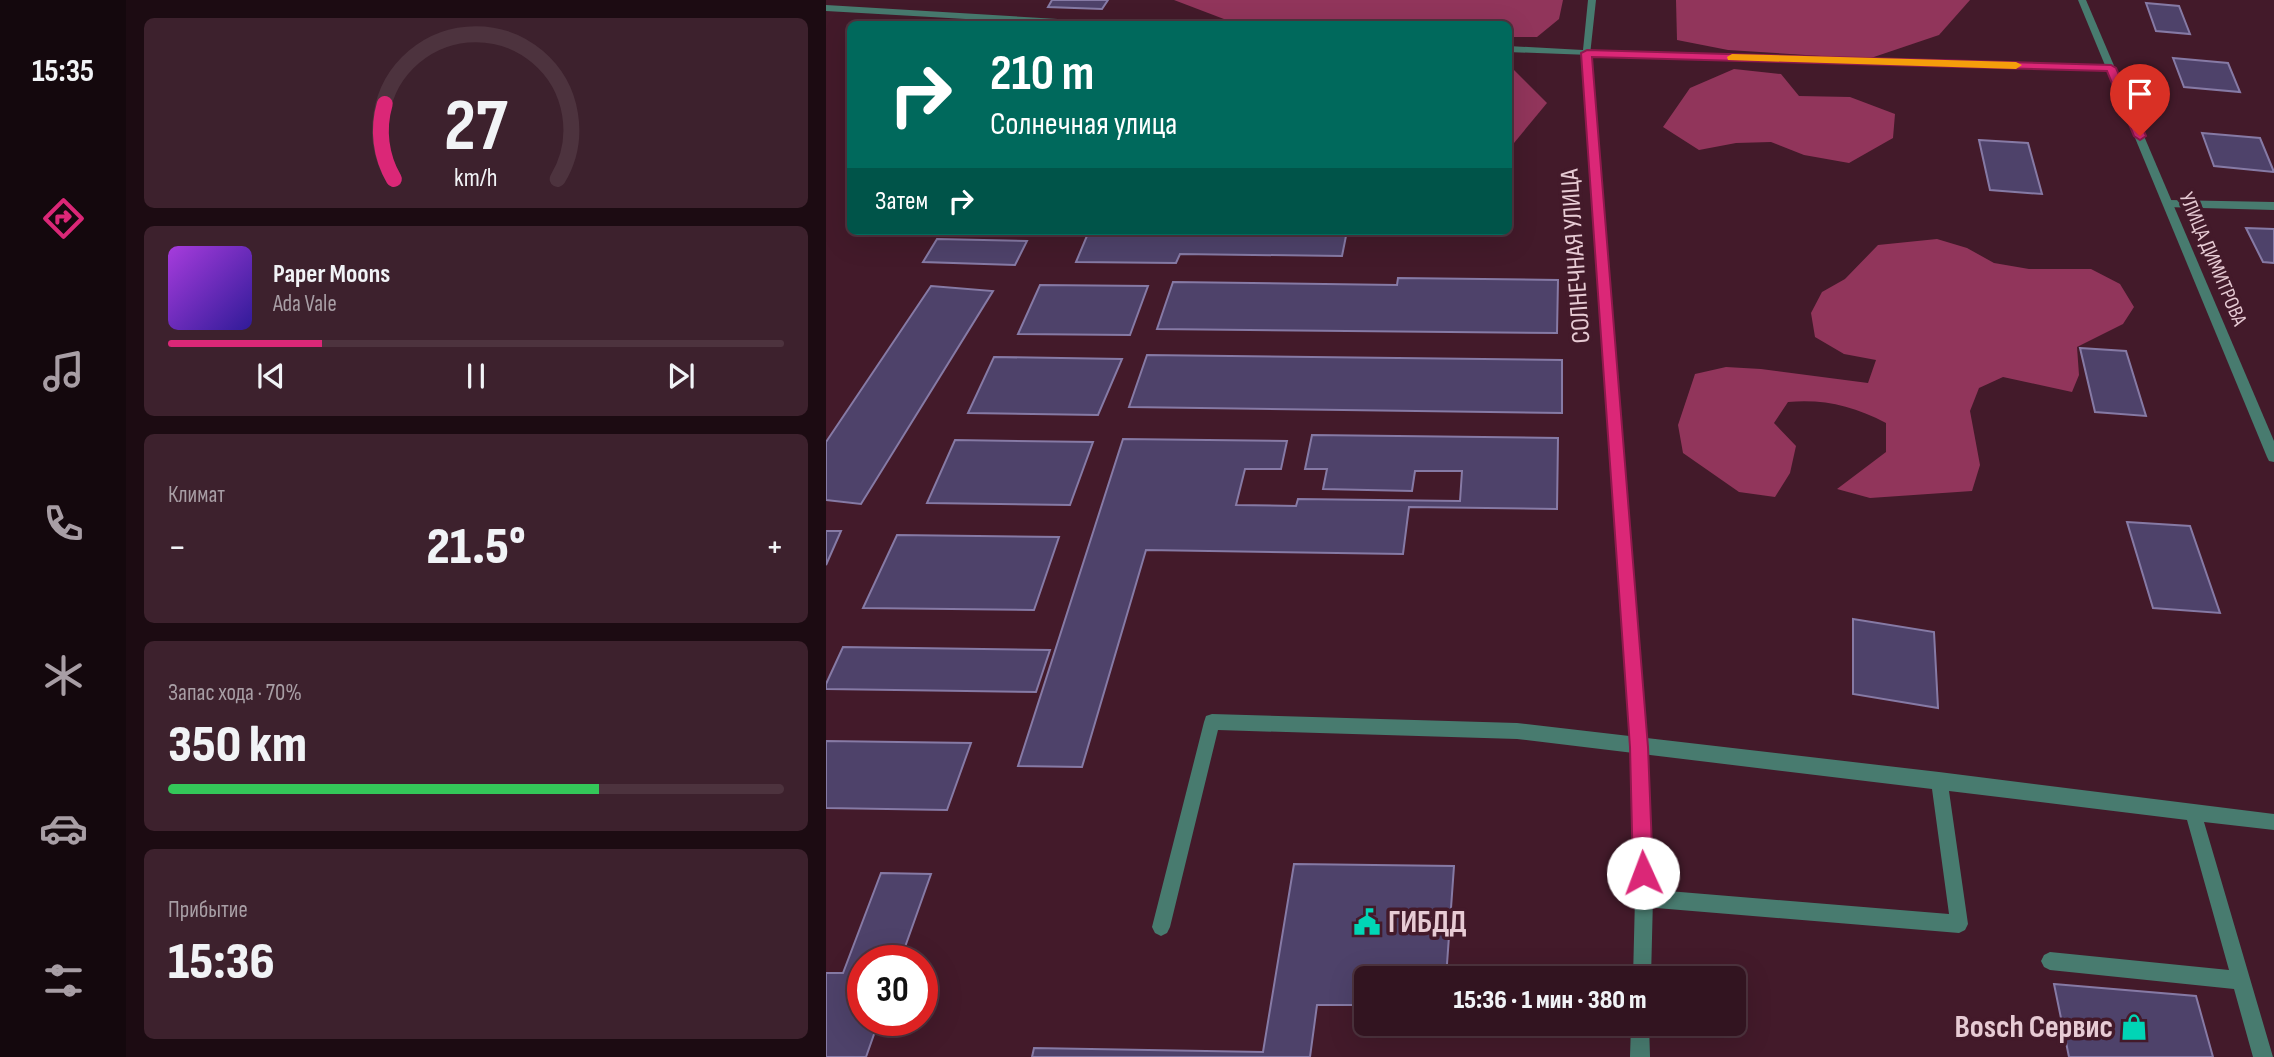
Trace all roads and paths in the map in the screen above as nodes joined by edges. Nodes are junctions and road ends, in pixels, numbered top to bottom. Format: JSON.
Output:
{"nodes":[{"id":1,"x":1592,"y":0,"type":"edge"},
{"id":2,"x":2082,"y":0,"type":"edge"},
{"id":3,"x":826,"y":8,"type":"edge"},
{"id":4,"x":1041,"y":21,"type":"edge"},
{"id":5,"x":1512,"y":49,"type":"edge"},
{"id":6,"x":1587,"y":53,"type":"junction"},
{"id":7,"x":2111,"y":68,"type":"junction"},
{"id":8,"x":2169,"y":204,"type":"junction"},
{"id":9,"x":2274,"y":205,"type":"edge"},
{"id":10,"x":2274,"y":457,"type":"edge"},
{"id":11,"x":1639,"y":747,"type":"junction"},
{"id":12,"x":1938,"y":780,"type":"junction"},
{"id":13,"x":2193,"y":812,"type":"junction"},
{"id":14,"x":2274,"y":822,"type":"edge"},
{"id":15,"x":1644,"y":898,"type":"junction"},
{"id":16,"x":1161,"y":927,"type":"dead end"},
{"id":17,"x":2050,"y":961,"type":"dead end"},
{"id":18,"x":1642,"y":966,"type":"edge"},
{"id":19,"x":2241,"y":980,"type":"junction"},
{"id":20,"x":1640,"y":1036,"type":"edge"},
{"id":21,"x":1640,"y":1057,"type":"edge"},
{"id":22,"x":2263,"y":1057,"type":"edge"}],
"edges":[{"from":1,"to":6,"type":"street","name":"СОЛНЕЧНАЯ УЛИЦА"},
{"from":2,"to":7,"type":"street","name":"УЛИЦА ДИМИТРОВА"},
{"from":3,"to":4,"type":"street"},
{"from":5,"to":6,"type":"street"},
{"from":6,"to":7,"type":"street"},
{"from":6,"to":11,"type":"street","name":"СОЛНЕЧНАЯ УЛИЦА"},
{"from":7,"to":8,"type":"street","name":"УЛИЦА ДИМИТРОВА"},
{"from":8,"to":9,"type":"street"},
{"from":8,"to":10,"type":"street","name":"УЛИЦА ДИМИТРОВА"},
{"from":11,"to":12,"type":"street"},
{"from":11,"to":15,"type":"street","name":"СОЛНЕЧНАЯ УЛИЦА"},
{"from":11,"to":16,"type":"street"},
{"from":12,"to":13,"type":"street"},
{"from":12,"to":15,"type":"street"},
{"from":13,"to":14,"type":"street"},
{"from":13,"to":19,"type":"street"},
{"from":15,"to":18,"type":"street","name":"СОЛНЕЧНАЯ УЛИЦА"},
{"from":17,"to":19,"type":"street"},
{"from":19,"to":22,"type":"street"},
{"from":20,"to":21,"type":"street"}]}
